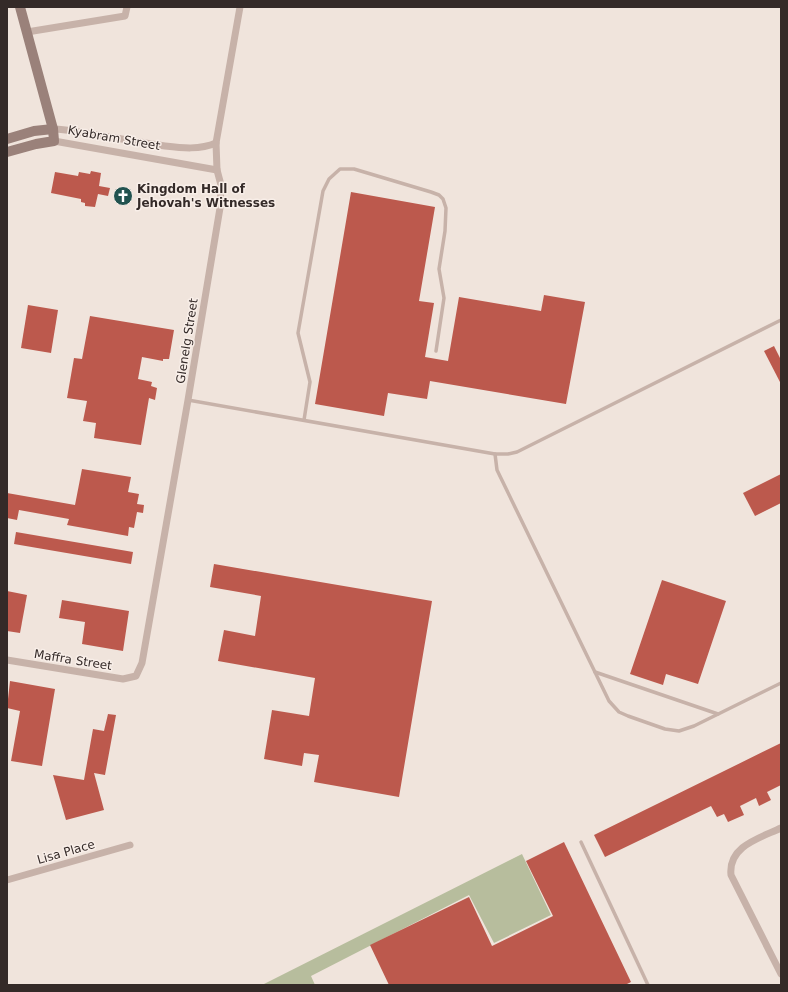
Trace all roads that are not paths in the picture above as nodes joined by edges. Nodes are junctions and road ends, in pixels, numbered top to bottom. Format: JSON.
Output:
{"nodes":[{"id":1,"x":20,"y":7,"type":"edge"},
{"id":2,"x":127,"y":7,"type":"edge"},
{"id":3,"x":240,"y":7,"type":"edge"},
{"id":4,"x":27,"y":32,"type":"junction"},
{"id":5,"x":53,"y":129,"type":"junction"},
{"id":6,"x":7,"y":139,"type":"edge"},
{"id":7,"x":54,"y":141,"type":"junction"},
{"id":8,"x":216,"y":143,"type":"junction"},
{"id":9,"x":7,"y":152,"type":"edge"},
{"id":10,"x":217,"y":170,"type":"junction"},
{"id":11,"x":781,"y":320,"type":"edge"},
{"id":12,"x":436,"y":351,"type":"dead end"},
{"id":13,"x":188,"y":400,"type":"junction"},
{"id":14,"x":304,"y":420,"type":"junction"},
{"id":15,"x":495,"y":454,"type":"junction"},
{"id":16,"x":7,"y":660,"type":"edge"},
{"id":17,"x":595,"y":672,"type":"junction"},
{"id":18,"x":136,"y":676,"type":"joint"},
{"id":19,"x":781,"y":683,"type":"edge"},
{"id":20,"x":718,"y":714,"type":"junction"},
{"id":21,"x":781,"y":828,"type":"edge"},
{"id":22,"x":581,"y":842,"type":"dead end"},
{"id":23,"x":130,"y":845,"type":"dead end"},
{"id":24,"x":7,"y":880,"type":"edge"},
{"id":25,"x":781,"y":974,"type":"edge"},
{"id":26,"x":648,"y":985,"type":"edge"}],
"edges":[{"from":1,"to":4,"type":"street"},
{"from":2,"to":4,"type":"street"},
{"from":3,"to":8,"type":"street","name":"Glenelg Street"},
{"from":4,"to":5,"type":"street"},
{"from":5,"to":6,"type":"street","name":"Kyabram Street"},
{"from":5,"to":7,"type":"street"},
{"from":5,"to":8,"type":"street","name":"Kyabram Street"},
{"from":7,"to":9,"type":"street","name":"Kyabram Street"},
{"from":7,"to":10,"type":"street","name":"Kyabram Street"},
{"from":8,"to":10,"type":"street","name":"Glenelg Street"},
{"from":10,"to":13,"type":"street","name":"Glenelg Street"},
{"from":11,"to":15,"type":"lane"},
{"from":12,"to":14,"type":"lane"},
{"from":13,"to":14,"type":"lane"},
{"from":13,"to":18,"type":"street","name":"Glenelg Street"},
{"from":14,"to":15,"type":"lane"},
{"from":15,"to":17,"type":"lane"},
{"from":16,"to":18,"type":"street","name":"Maffra Street"},
{"from":17,"to":20,"type":"lane"},
{"from":17,"to":20,"type":"lane"},
{"from":19,"to":20,"type":"lane"},
{"from":21,"to":25,"type":"street"},
{"from":22,"to":26,"type":"lane"},
{"from":23,"to":24,"type":"street","name":"Lisa Place"}]}
